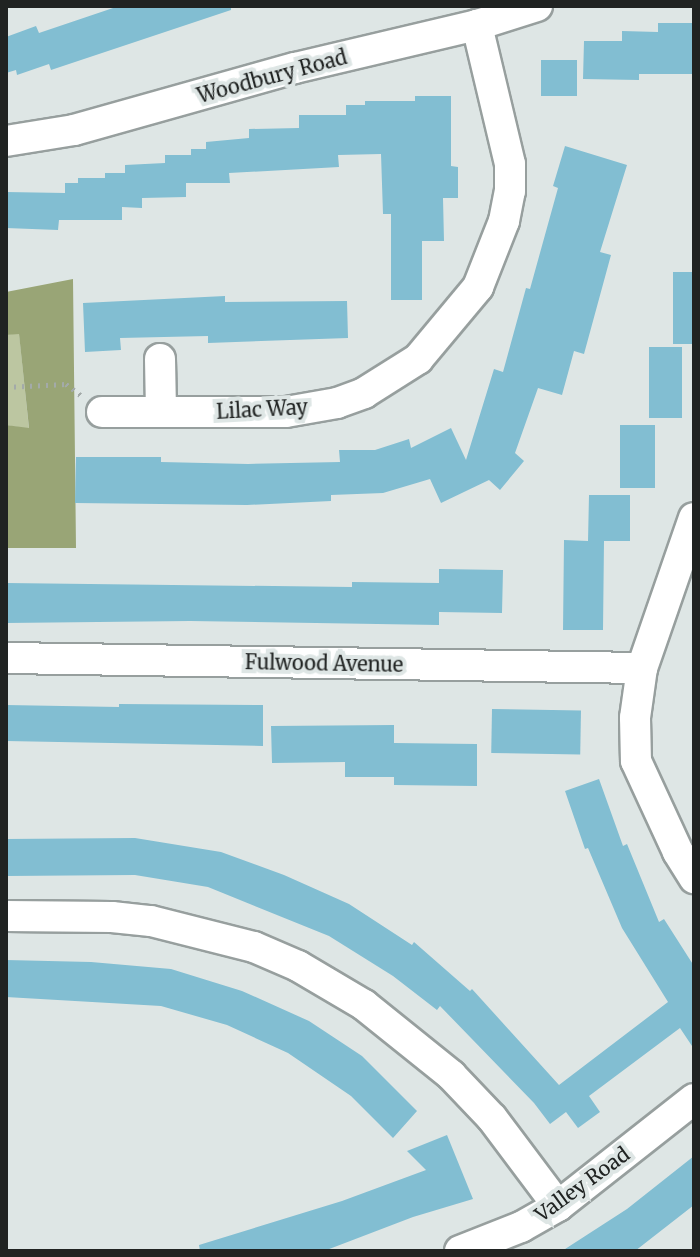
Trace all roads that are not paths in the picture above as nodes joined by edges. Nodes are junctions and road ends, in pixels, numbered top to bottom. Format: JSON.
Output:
{"nodes":[{"id":1,"x":537,"y":6,"type":"edge"},
{"id":2,"x":477,"y":25,"type":"junction"},
{"id":3,"x":6,"y":141,"type":"edge"},
{"id":4,"x":160,"y":359,"type":"dead end"},
{"id":5,"x":102,"y":412,"type":"road end"},
{"id":6,"x":161,"y":412,"type":"junction"},
{"id":7,"x":694,"y":518,"type":"edge"},
{"id":8,"x":6,"y":658,"type":"edge"},
{"id":9,"x":642,"y":668,"type":"junction"},
{"id":10,"x":694,"y":878,"type":"edge"},
{"id":11,"x":6,"y":916,"type":"edge"},
{"id":12,"x":694,"y":1099,"type":"edge"},
{"id":13,"x":558,"y":1206,"type":"junction"},
{"id":14,"x":460,"y":1251,"type":"edge"}],
"edges":[{"from":1,"to":2,"type":"street","name":"Woodbury Road"},
{"from":2,"to":3,"type":"street","name":"Woodbury Road"},
{"from":2,"to":6,"type":"street","name":"Lilac Way"},
{"from":4,"to":6,"type":"street"},
{"from":5,"to":6,"type":"street","name":"Lilac Way"},
{"from":7,"to":9,"type":"street"},
{"from":8,"to":9,"type":"street","name":"Fulwood Avenue"},
{"from":9,"to":10,"type":"street"},
{"from":11,"to":13,"type":"street"},
{"from":12,"to":13,"type":"street","name":"Valley Road"},
{"from":13,"to":14,"type":"street","name":"Valley Road"}]}
